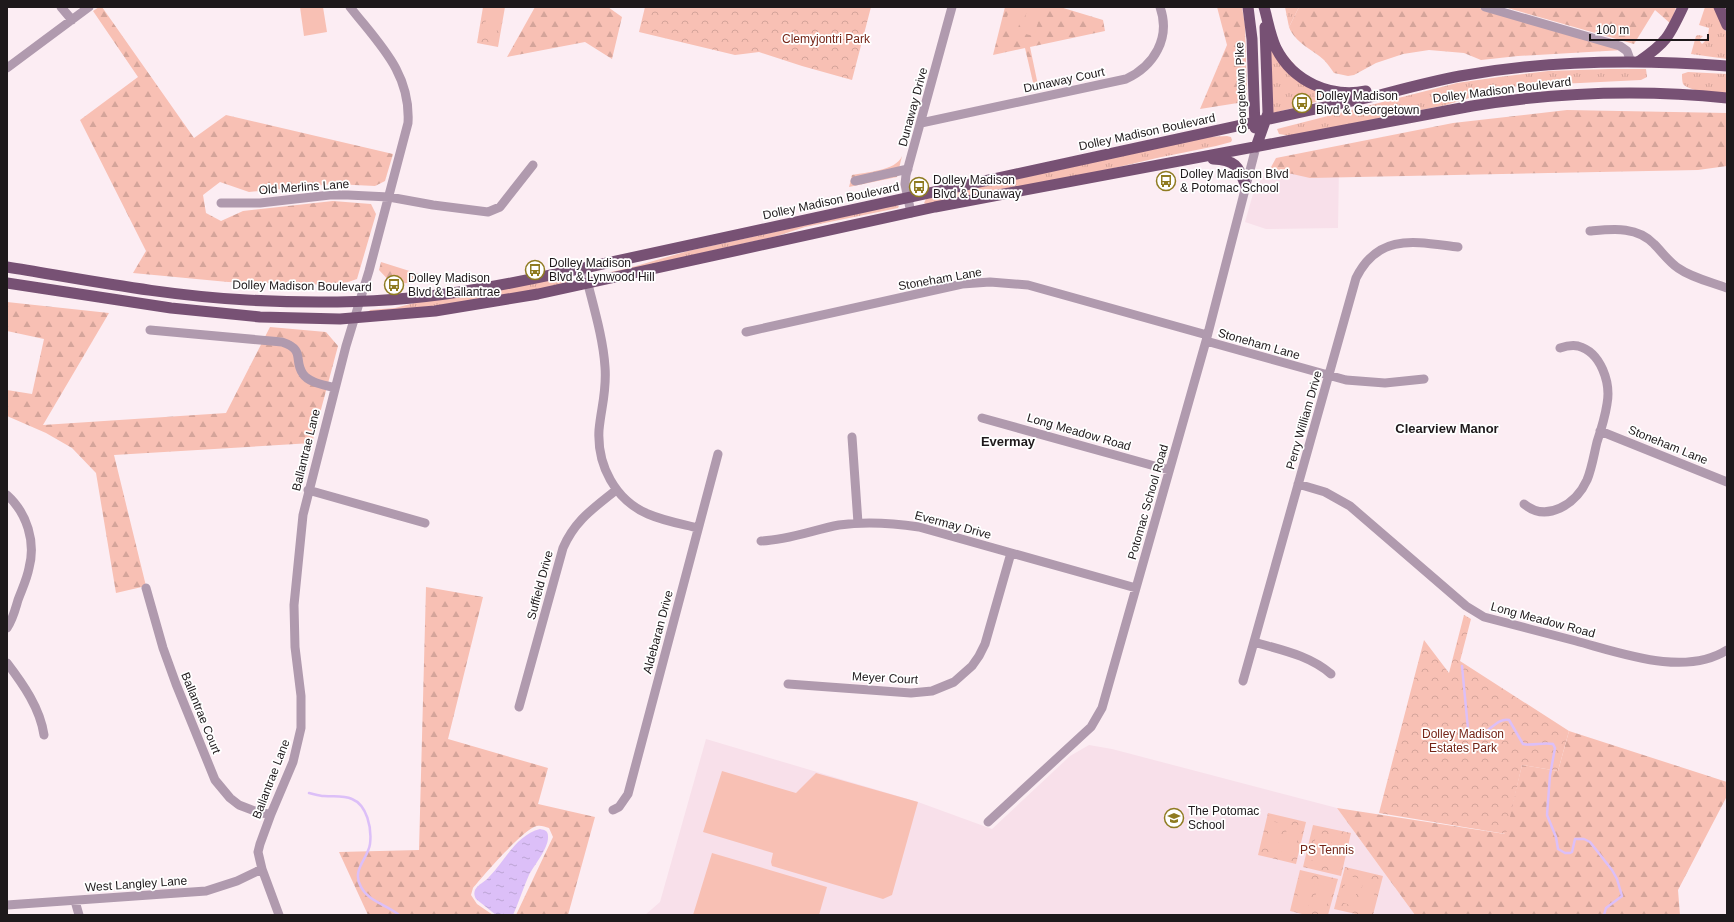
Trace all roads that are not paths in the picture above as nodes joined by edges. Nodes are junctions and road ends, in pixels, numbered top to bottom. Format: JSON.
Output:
{"nodes":[{"id":1,"x":61,"y":7,"type":"edge"},
{"id":2,"x":89,"y":7,"type":"edge"},
{"id":3,"x":350,"y":7,"type":"edge"},
{"id":4,"x":952,"y":7,"type":"edge"},
{"id":5,"x":1160,"y":7,"type":"edge"},
{"id":6,"x":1248,"y":7,"type":"edge"},
{"id":7,"x":1264,"y":7,"type":"edge"},
{"id":8,"x":1485,"y":7,"type":"edge"},
{"id":9,"x":1683,"y":7,"type":"edge"},
{"id":10,"x":1719,"y":7,"type":"edge"},
{"id":11,"x":72,"y":20,"type":"junction"},
{"id":12,"x":1727,"y":25,"type":"edge"},
{"id":13,"x":1635,"y":62,"type":"junction"},
{"id":14,"x":1727,"y":66,"type":"edge"},
{"id":15,"x":7,"y":68,"type":"edge"},
{"id":16,"x":1430,"y":82,"type":"junction"},
{"id":17,"x":1727,"y":98,"type":"edge"},
{"id":18,"x":1266,"y":120,"type":"junction"},
{"id":19,"x":1255,"y":122,"type":"junction"},
{"id":20,"x":921,"y":124,"type":"junction"},
{"id":21,"x":1256,"y":147,"type":"junction"},
{"id":22,"x":1192,"y":159,"type":"junction"},
{"id":23,"x":533,"y":165,"type":"dead end"},
{"id":24,"x":908,"y":169,"type":"junction"},
{"id":25,"x":854,"y":181,"type":"dead end"},
{"id":26,"x":1246,"y":186,"type":"junction"},
{"id":27,"x":389,"y":197,"type":"junction"},
{"id":28,"x":908,"y":197,"type":"junction"},
{"id":29,"x":221,"y":203,"type":"dead end"},
{"id":30,"x":911,"y":213,"type":"junction"},
{"id":31,"x":1590,"y":231,"type":"dead end"},
{"id":32,"x":1458,"y":247,"type":"dead end"},
{"id":33,"x":7,"y":267,"type":"edge"},
{"id":34,"x":584,"y":268,"type":"junction"},
{"id":35,"x":7,"y":283,"type":"edge"},
{"id":36,"x":588,"y":283,"type":"junction"},
{"id":37,"x":1727,"y":287,"type":"edge"},
{"id":38,"x":360,"y":301,"type":"junction"},
{"id":39,"x":354,"y":318,"type":"junction"},
{"id":40,"x":150,"y":330,"type":"dead end"},
{"id":41,"x":746,"y":332,"type":"dead end"},
{"id":42,"x":1206,"y":338,"type":"junction"},
{"id":43,"x":1560,"y":348,"type":"dead end"},
{"id":44,"x":1329,"y":376,"type":"junction"},
{"id":45,"x":1424,"y":379,"type":"dead end"},
{"id":46,"x":335,"y":388,"type":"junction"},
{"id":47,"x":982,"y":418,"type":"dead end"},
{"id":48,"x":1600,"y":431,"type":"junction"},
{"id":49,"x":852,"y":437,"type":"dead end"},
{"id":50,"x":718,"y":454,"type":"dead end"},
{"id":51,"x":1169,"y":470,"type":"junction"},
{"id":52,"x":1727,"y":482,"type":"edge"},
{"id":53,"x":1298,"y":484,"type":"junction"},
{"id":54,"x":308,"y":490,"type":"junction"},
{"id":55,"x":616,"y":490,"type":"junction"},
{"id":56,"x":7,"y":495,"type":"edge"},
{"id":57,"x":1524,"y":504,"type":"dead end"},
{"id":58,"x":425,"y":523,"type":"dead end"},
{"id":59,"x":858,"y":523,"type":"junction"},
{"id":60,"x":698,"y":528,"type":"junction"},
{"id":61,"x":761,"y":541,"type":"dead end"},
{"id":62,"x":1011,"y":553,"type":"junction"},
{"id":63,"x":146,"y":588,"type":"dead end"},
{"id":64,"x":1136,"y":588,"type":"junction"},
{"id":65,"x":7,"y":628,"type":"edge"},
{"id":66,"x":1254,"y":642,"type":"junction"},
{"id":67,"x":1727,"y":650,"type":"edge"},
{"id":68,"x":7,"y":663,"type":"edge"},
{"id":69,"x":1331,"y":674,"type":"dead end"},
{"id":70,"x":1243,"y":682,"type":"dead end"},
{"id":71,"x":788,"y":684,"type":"dead end"},
{"id":72,"x":520,"y":707,"type":"dead end"},
{"id":73,"x":44,"y":735,"type":"dead end"},
{"id":74,"x":613,"y":810,"type":"dead end"},
{"id":75,"x":271,"y":814,"type":"junction"},
{"id":76,"x":988,"y":822,"type":"dead end"},
{"id":77,"x":262,"y":869,"type":"junction"},
{"id":78,"x":75,"y":901,"type":"junction"},
{"id":79,"x":7,"y":905,"type":"edge"},
{"id":80,"x":80,"y":915,"type":"edge"},
{"id":81,"x":279,"y":915,"type":"edge"}],
"edges":[{"from":1,"to":11,"type":"street"},
{"from":2,"to":11,"type":"street"},
{"from":3,"to":27,"type":"street","name":"Ballantrae Lane"},
{"from":4,"to":20,"type":"street","name":"Dunaway Drive"},
{"from":5,"to":20,"type":"street","name":"Dunaway Court"},
{"from":6,"to":19,"type":"main road","name":"Georgetown Pike"},
{"from":7,"to":16,"type":"main road"},
{"from":7,"to":18,"type":"main road","name":"Georgetown Pike"},
{"from":8,"to":13,"type":"street"},
{"from":9,"to":13,"type":"main road"},
{"from":10,"to":12,"type":"main road"},
{"from":11,"to":15,"type":"street"},
{"from":13,"to":14,"type":"main road","name":"Dolley Madison Boulevard"},
{"from":13,"to":16,"type":"main road","name":"Dolley Madison Boulevard"},
{"from":16,"to":18,"type":"main road","name":"Dolley Madison Boulevard"},
{"from":17,"to":21,"type":"main road","name":"Dolley Madison Boulevard"},
{"from":18,"to":19,"type":"main road","name":"Dolley Madison Boulevard"},
{"from":18,"to":21,"type":"main road","name":"Georgetown Pike"},
{"from":19,"to":21,"type":"main road","name":"Georgetown Pike"},
{"from":19,"to":28,"type":"main road","name":"Dolley Madison Boulevard"},
{"from":20,"to":24,"type":"street","name":"Dunaway Drive"},
{"from":21,"to":22,"type":"main road","name":"Dolley Madison Boulevard"},
{"from":21,"to":26,"type":"street","name":"Potomac School Road"},
{"from":22,"to":26,"type":"main road"},
{"from":22,"to":30,"type":"main road","name":"Dolley Madison Boulevard"},
{"from":23,"to":27,"type":"street","name":"Old Merlins Lane"},
{"from":24,"to":25,"type":"street"},
{"from":24,"to":28,"type":"street","name":"Dunaway Drive"},
{"from":26,"to":42,"type":"street","name":"Potomac School Road"},
{"from":27,"to":29,"type":"street","name":"Old Merlins Lane"},
{"from":27,"to":38,"type":"street","name":"Ballantrae Lane"},
{"from":28,"to":30,"type":"street","name":"Dunaway Drive"},
{"from":28,"to":34,"type":"main road","name":"Dolley Madison Boulevard"},
{"from":30,"to":36,"type":"main road","name":"Dolley Madison Boulevard"},
{"from":31,"to":37,"type":"street"},
{"from":32,"to":44,"type":"street","name":"Perry William Drive"},
{"from":33,"to":38,"type":"main road","name":"Dolley Madison Boulevard"},
{"from":34,"to":36,"type":"street"},
{"from":34,"to":38,"type":"main road","name":"Dolley Madison Boulevard"},
{"from":35,"to":39,"type":"main road","name":"Dolley Madison Boulevard"},
{"from":36,"to":39,"type":"main road","name":"Dolley Madison Boulevard"},
{"from":36,"to":55,"type":"street"},
{"from":38,"to":39,"type":"street","name":"Ballantrae Lane"},
{"from":39,"to":46,"type":"street","name":"Ballantrae Lane"},
{"from":40,"to":46,"type":"street"},
{"from":41,"to":42,"type":"street","name":"Stoneham Lane"},
{"from":42,"to":44,"type":"street","name":"Stoneham Lane"},
{"from":42,"to":51,"type":"street","name":"Potomac School Road"},
{"from":43,"to":48,"type":"street"},
{"from":44,"to":45,"type":"street","name":"Stoneham Lane"},
{"from":44,"to":53,"type":"street","name":"Perry William Drive"},
{"from":46,"to":54,"type":"street","name":"Ballantrae Lane"},
{"from":47,"to":51,"type":"street","name":"Long Meadow Road"},
{"from":48,"to":52,"type":"street","name":"Stoneham Lane"},
{"from":48,"to":57,"type":"street"},
{"from":49,"to":59,"type":"street"},
{"from":50,"to":60,"type":"street","name":"Aldebaran Drive"},
{"from":51,"to":64,"type":"street","name":"Potomac School Road"},
{"from":53,"to":66,"type":"street","name":"Perry William Drive"},
{"from":53,"to":67,"type":"street","name":"Long Meadow Road"},
{"from":54,"to":58,"type":"street"},
{"from":54,"to":75,"type":"street","name":"Ballantrae Lane"},
{"from":55,"to":60,"type":"street"},
{"from":55,"to":72,"type":"street","name":"Suffield Drive"},
{"from":56,"to":65,"type":"street"},
{"from":59,"to":61,"type":"street","name":"Evermay Drive"},
{"from":59,"to":62,"type":"street","name":"Evermay Drive"},
{"from":60,"to":74,"type":"street","name":"Aldebaran Drive"},
{"from":62,"to":64,"type":"street","name":"Evermay Drive"},
{"from":62,"to":71,"type":"street","name":"Meyer Court"},
{"from":63,"to":75,"type":"street","name":"Ballantrae Court"},
{"from":64,"to":76,"type":"street","name":"Potomac School Road"},
{"from":66,"to":69,"type":"street"},
{"from":66,"to":70,"type":"street","name":"Perry William Drive"},
{"from":68,"to":73,"type":"street"},
{"from":75,"to":77,"type":"street","name":"Ballantrae Lane"},
{"from":77,"to":78,"type":"street","name":"West Langley Lane"},
{"from":77,"to":81,"type":"street","name":"Ballantrae Lane"},
{"from":78,"to":79,"type":"street","name":"West Langley Lane"},
{"from":78,"to":80,"type":"street"}]}
